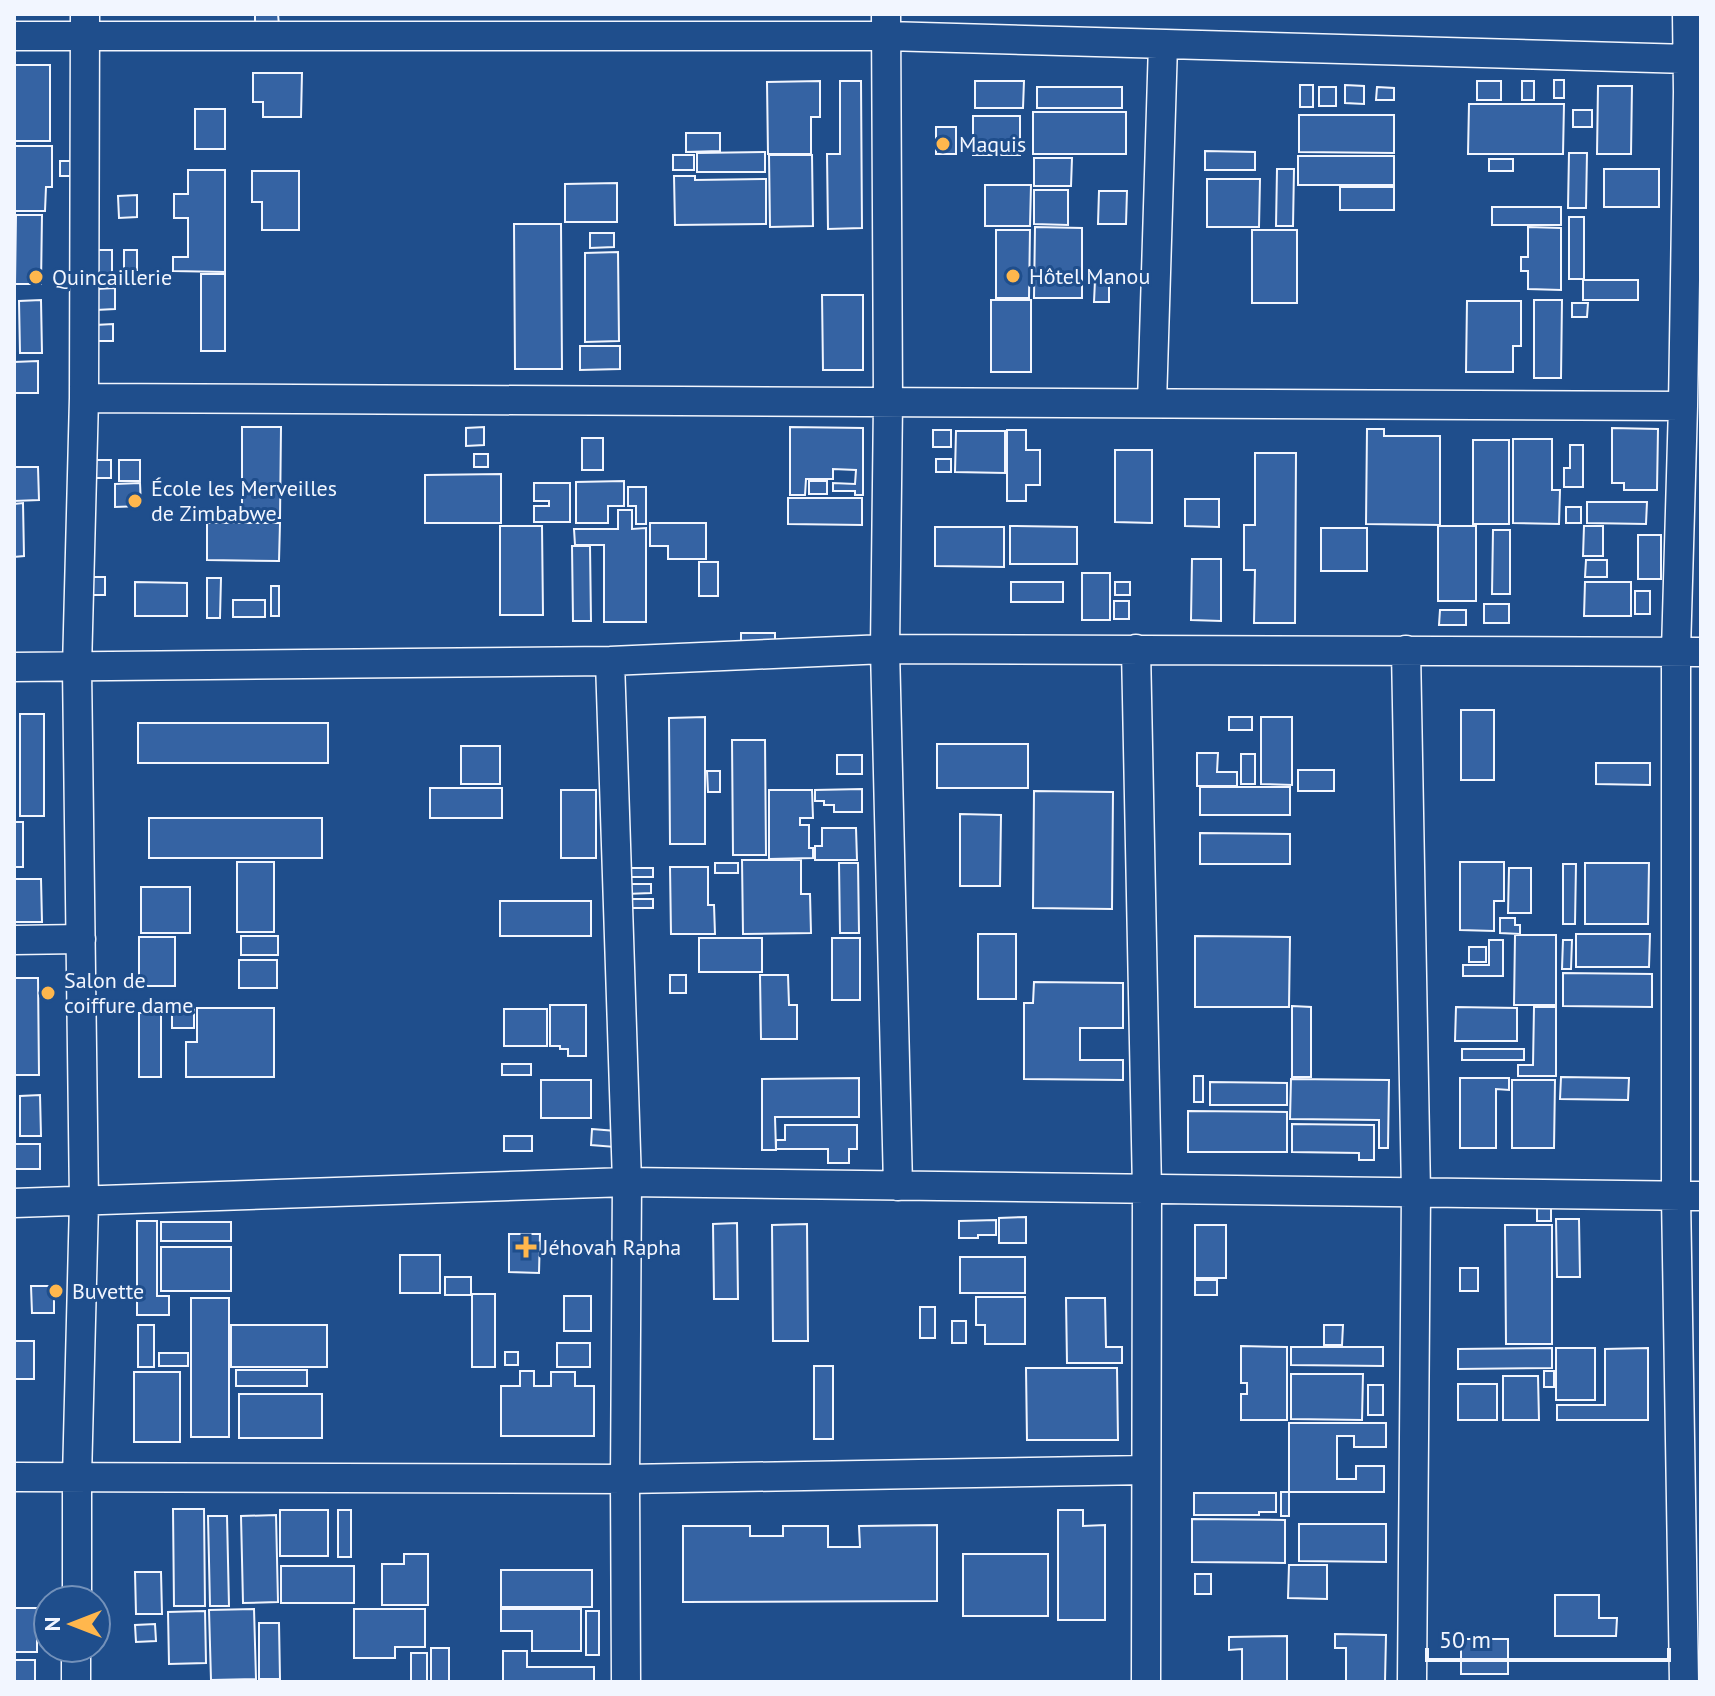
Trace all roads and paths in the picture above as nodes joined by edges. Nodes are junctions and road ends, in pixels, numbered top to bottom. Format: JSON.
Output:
{"nodes":[{"id":1,"x":1687,"y":14,"type":"edge"},
{"id":2,"x":85,"y":24,"type":"edge"},
{"id":3,"x":886,"y":25,"type":"edge"},
{"id":4,"x":14,"y":36,"type":"edge"},
{"id":5,"x":1163,"y":44,"type":"junction"},
{"id":6,"x":1688,"y":59,"type":"junction"},
{"id":7,"x":84,"y":398,"type":"junction"},
{"id":8,"x":888,"y":402,"type":"junction"},
{"id":9,"x":1152,"y":403,"type":"junction"},
{"id":10,"x":1683,"y":406,"type":"junction"},
{"id":11,"x":885,"y":649,"type":"junction"},
{"id":12,"x":1136,"y":649,"type":"junction"},
{"id":13,"x":1406,"y":650,"type":"junction"},
{"id":14,"x":1688,"y":651,"type":"edge"},
{"id":15,"x":610,"y":661,"type":"junction"},
{"id":16,"x":14,"y":667,"type":"edge"},
{"id":17,"x":77,"y":668,"type":"junction"},
{"id":18,"x":81,"y":939,"type":"junction"},
{"id":19,"x":14,"y":940,"type":"edge"},
{"id":20,"x":627,"y":1182,"type":"junction"},
{"id":21,"x":898,"y":1186,"type":"junction"},
{"id":22,"x":1147,"y":1190,"type":"junction"},
{"id":23,"x":1416,"y":1193,"type":"junction"},
{"id":24,"x":1688,"y":1196,"type":"edge"},
{"id":25,"x":84,"y":1202,"type":"junction"},
{"id":26,"x":14,"y":1203,"type":"edge"},
{"id":27,"x":1146,"y":1470,"type":"junction"},
{"id":28,"x":14,"y":1477,"type":"edge"},
{"id":29,"x":77,"y":1478,"type":"junction"},
{"id":30,"x":625,"y":1479,"type":"junction"},
{"id":31,"x":77,"y":1584,"type":"edge"},
{"id":32,"x":626,"y":1682,"type":"edge"},
{"id":33,"x":1146,"y":1682,"type":"edge"},
{"id":34,"x":1412,"y":1682,"type":"edge"},
{"id":35,"x":1684,"y":1682,"type":"edge"}],
"edges":[{"from":1,"to":6,"type":"street"},
{"from":2,"to":3,"type":"street"},
{"from":2,"to":4,"type":"street"},
{"from":2,"to":7,"type":"street"},
{"from":3,"to":5,"type":"street"},
{"from":3,"to":8,"type":"street"},
{"from":5,"to":6,"type":"street"},
{"from":5,"to":9,"type":"street"},
{"from":6,"to":10,"type":"street"},
{"from":7,"to":8,"type":"street"},
{"from":7,"to":17,"type":"street"},
{"from":8,"to":9,"type":"street"},
{"from":8,"to":11,"type":"street"},
{"from":9,"to":10,"type":"street"},
{"from":10,"to":14,"type":"street"},
{"from":11,"to":12,"type":"street"},
{"from":11,"to":15,"type":"street"},
{"from":11,"to":21,"type":"street"},
{"from":12,"to":13,"type":"street"},
{"from":12,"to":22,"type":"street"},
{"from":13,"to":14,"type":"street"},
{"from":13,"to":23,"type":"street"},
{"from":14,"to":24,"type":"street"},
{"from":15,"to":17,"type":"street"},
{"from":15,"to":20,"type":"street"},
{"from":16,"to":17,"type":"street"},
{"from":17,"to":18,"type":"street"},
{"from":18,"to":19,"type":"street"},
{"from":18,"to":25,"type":"street"},
{"from":20,"to":21,"type":"street"},
{"from":20,"to":25,"type":"street"},
{"from":20,"to":30,"type":"street"},
{"from":21,"to":22,"type":"street"},
{"from":22,"to":23,"type":"street"},
{"from":22,"to":27,"type":"street"},
{"from":23,"to":24,"type":"street"},
{"from":23,"to":34,"type":"street"},
{"from":24,"to":35,"type":"street"},
{"from":25,"to":26,"type":"street"},
{"from":25,"to":29,"type":"street"},
{"from":27,"to":30,"type":"street"},
{"from":27,"to":33,"type":"street"},
{"from":28,"to":29,"type":"street"},
{"from":29,"to":30,"type":"street"},
{"from":29,"to":31,"type":"street"},
{"from":30,"to":32,"type":"street"}]}
